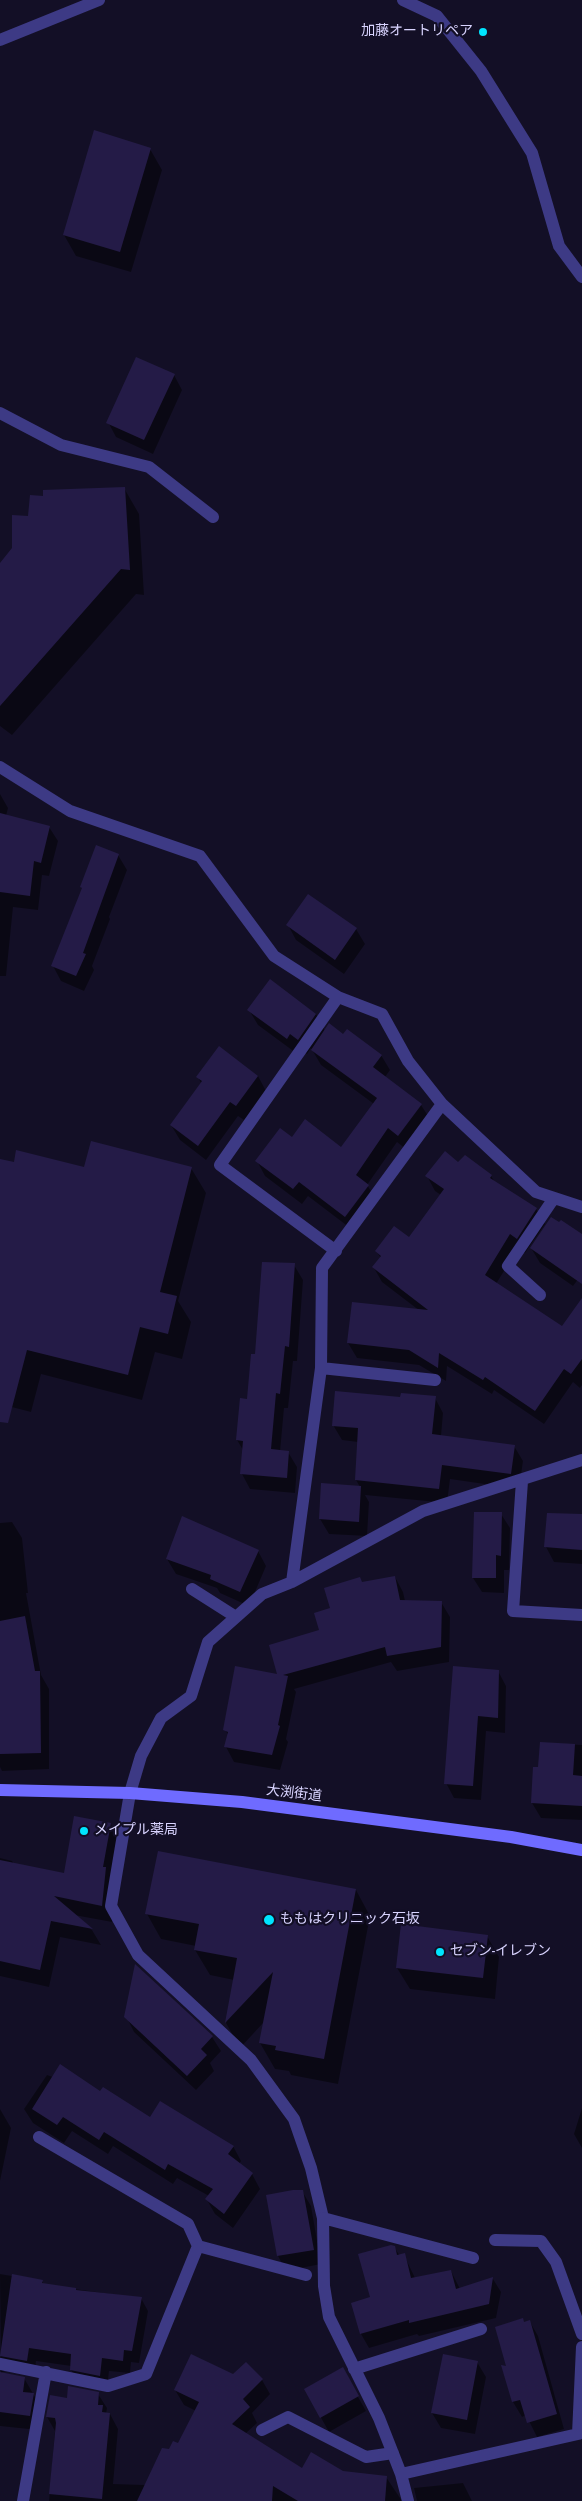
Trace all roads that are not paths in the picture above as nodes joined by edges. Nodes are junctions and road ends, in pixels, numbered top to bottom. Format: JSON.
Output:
{"nodes":[{"id":1,"x":99,"y":0,"type":"edge"},
{"id":2,"x":403,"y":0,"type":"edge"},
{"id":3,"x":0,"y":40,"type":"edge"},
{"id":4,"x":582,"y":277,"type":"edge"},
{"id":5,"x":0,"y":413,"type":"edge"},
{"id":6,"x":213,"y":517,"type":"dead end"},
{"id":7,"x":0,"y":767,"type":"edge"},
{"id":8,"x":338,"y":997,"type":"junction"},
{"id":9,"x":442,"y":1104,"type":"junction"},
{"id":10,"x":554,"y":1198,"type":"junction"},
{"id":11,"x":582,"y":1207,"type":"edge"},
{"id":12,"x":336,"y":1251,"type":"junction"},
{"id":13,"x":540,"y":1295,"type":"dead end"},
{"id":14,"x":321,"y":1368,"type":"junction"},
{"id":15,"x":435,"y":1380,"type":"dead end"},
{"id":16,"x":582,"y":1460,"type":"edge"},
{"id":17,"x":522,"y":1481,"type":"junction"},
{"id":18,"x":292,"y":1582,"type":"junction"},
{"id":19,"x":192,"y":1589,"type":"dead end"},
{"id":20,"x":582,"y":1615,"type":"edge"},
{"id":21,"x":236,"y":1617,"type":"junction"},
{"id":22,"x":0,"y":1790,"type":"edge"},
{"id":23,"x":130,"y":1793,"type":"junction"},
{"id":24,"x":582,"y":1850,"type":"edge"},
{"id":25,"x":39,"y":2137,"type":"dead end"},
{"id":26,"x":323,"y":2218,"type":"junction"},
{"id":27,"x":495,"y":2240,"type":"dead end"},
{"id":28,"x":198,"y":2246,"type":"junction"},
{"id":29,"x":473,"y":2258,"type":"dead end"},
{"id":30,"x":306,"y":2275,"type":"dead end"},
{"id":31,"x":481,"y":2328,"type":"dead end"},
{"id":32,"x":582,"y":2334,"type":"edge"},
{"id":33,"x":582,"y":2347,"type":"edge"},
{"id":34,"x":0,"y":2364,"type":"edge"},
{"id":35,"x":354,"y":2369,"type":"junction"},
{"id":36,"x":46,"y":2372,"type":"junction"},
{"id":37,"x":262,"y":2430,"type":"dead end"},
{"id":38,"x":580,"y":2434,"type":"edge"},
{"id":39,"x":393,"y":2453,"type":"junction"},
{"id":40,"x":401,"y":2474,"type":"junction"},
{"id":41,"x":22,"y":2501,"type":"edge"},
{"id":42,"x":408,"y":2501,"type":"edge"}],
"edges":[{"from":1,"to":3,"type":"street"},
{"from":2,"to":4,"type":"street"},
{"from":5,"to":6,"type":"street"},
{"from":7,"to":8,"type":"street"},
{"from":8,"to":9,"type":"street"},
{"from":8,"to":12,"type":"street"},
{"from":9,"to":10,"type":"street"},
{"from":9,"to":12,"type":"street"},
{"from":10,"to":11,"type":"street"},
{"from":10,"to":13,"type":"street"},
{"from":12,"to":14,"type":"street"},
{"from":14,"to":15,"type":"street"},
{"from":14,"to":18,"type":"street"},
{"from":16,"to":17,"type":"street"},
{"from":17,"to":18,"type":"street"},
{"from":17,"to":20,"type":"street"},
{"from":18,"to":21,"type":"street"},
{"from":19,"to":21,"type":"street"},
{"from":21,"to":23,"type":"street"},
{"from":22,"to":23,"type":"street","name":"大渕街道"},
{"from":23,"to":24,"type":"street","name":"大渕街道"},
{"from":23,"to":26,"type":"street"},
{"from":25,"to":28,"type":"street"},
{"from":26,"to":29,"type":"street"},
{"from":26,"to":35,"type":"street"},
{"from":27,"to":32,"type":"street"},
{"from":28,"to":30,"type":"street"},
{"from":28,"to":36,"type":"street"},
{"from":31,"to":35,"type":"street"},
{"from":33,"to":38,"type":"street"},
{"from":34,"to":36,"type":"street"},
{"from":35,"to":39,"type":"street"},
{"from":36,"to":41,"type":"street"},
{"from":37,"to":39,"type":"street"},
{"from":38,"to":40,"type":"street"},
{"from":39,"to":40,"type":"street"},
{"from":40,"to":42,"type":"street"}]}
